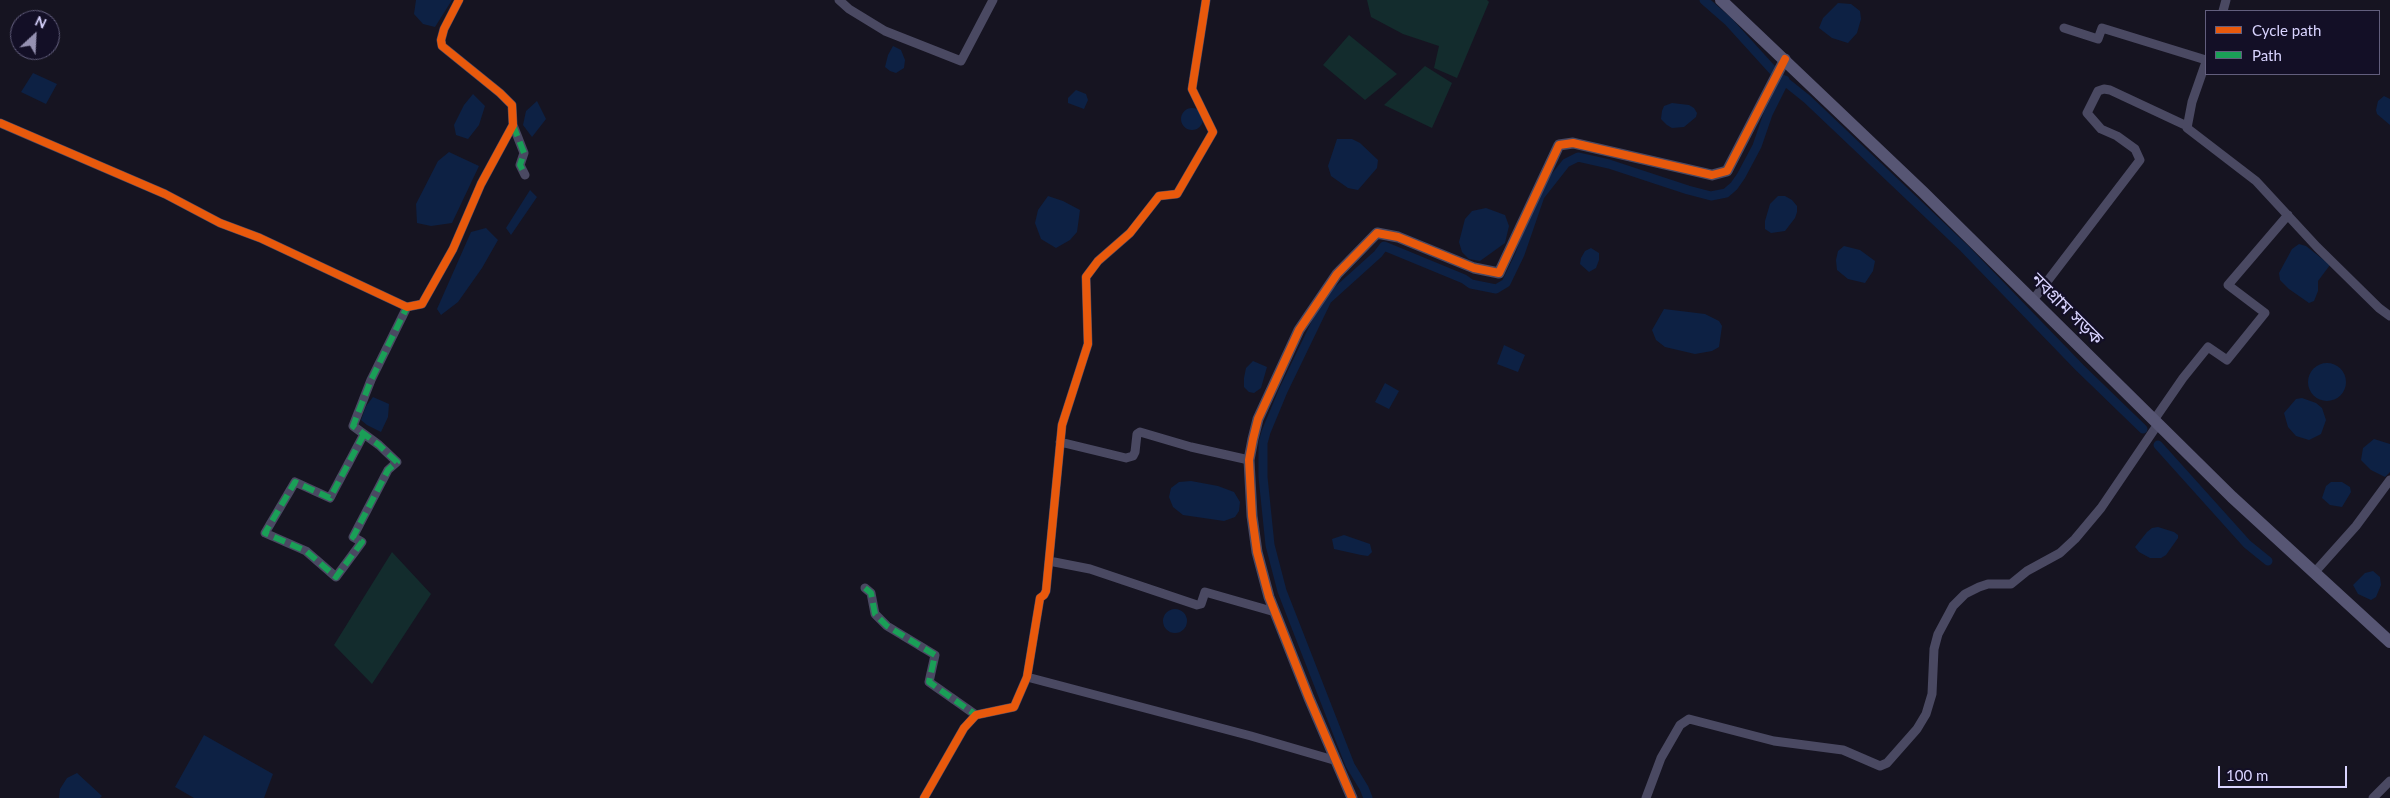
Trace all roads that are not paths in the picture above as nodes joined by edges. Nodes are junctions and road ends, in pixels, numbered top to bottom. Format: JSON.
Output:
{"nodes":[{"id":1,"x":459,"y":0,"type":"edge"},
{"id":2,"x":839,"y":0,"type":"edge"},
{"id":3,"x":993,"y":0,"type":"edge"},
{"id":4,"x":1206,"y":0,"type":"edge"},
{"id":5,"x":1720,"y":0,"type":"edge"},
{"id":6,"x":2064,"y":28,"type":"dead end"},
{"id":7,"x":2205,"y":61,"type":"edge"},
{"id":8,"x":1783,"y":62,"type":"junction"},
{"id":9,"x":2205,"y":64,"type":"edge"},
{"id":10,"x":0,"y":123,"type":"edge"},
{"id":11,"x":513,"y":125,"type":"junction"},
{"id":12,"x":2187,"y":126,"type":"junction"},
{"id":13,"x":525,"y":175,"type":"dead end"},
{"id":14,"x":2288,"y":215,"type":"junction"},
{"id":15,"x":2033,"y":300,"type":"junction"},
{"id":16,"x":407,"y":307,"type":"junction"},
{"id":17,"x":2390,"y":316,"type":"edge"},
{"id":18,"x":2156,"y":422,"type":"junction"},
{"id":19,"x":364,"y":434,"type":"junction"},
{"id":20,"x":1060,"y":442,"type":"junction"},
{"id":21,"x":1249,"y":460,"type":"junction"},
{"id":22,"x":2390,"y":480,"type":"edge"},
{"id":23,"x":1049,"y":561,"type":"junction"},
{"id":24,"x":2314,"y":573,"type":"junction"},
{"id":25,"x":865,"y":588,"type":"dead end"},
{"id":26,"x":1275,"y":612,"type":"junction"},
{"id":27,"x":2390,"y":642,"type":"edge"},
{"id":28,"x":1027,"y":677,"type":"junction"},
{"id":29,"x":976,"y":715,"type":"junction"},
{"id":30,"x":1337,"y":761,"type":"junction"},
{"id":31,"x":2390,"y":781,"type":"edge"},
{"id":32,"x":924,"y":798,"type":"edge"},
{"id":33,"x":1352,"y":798,"type":"edge"},
{"id":34,"x":1646,"y":798,"type":"edge"},
{"id":35,"x":2373,"y":798,"type":"edge"}],
"edges":[{"from":1,"to":11,"type":"street"},
{"from":2,"to":3,"type":"street"},
{"from":4,"to":20,"type":"street"},
{"from":5,"to":8,"type":"main road","name":"নবগ্রাম সড়ক"},
{"from":6,"to":7,"type":"street"},
{"from":8,"to":15,"type":"main road","name":"নবগ্রাম সড়ক"},
{"from":8,"to":21,"type":"street"},
{"from":9,"to":12,"type":"street"},
{"from":10,"to":16,"type":"street"},
{"from":11,"to":13,"type":"street"},
{"from":11,"to":16,"type":"street"},
{"from":12,"to":14,"type":"street"},
{"from":12,"to":15,"type":"street"},
{"from":14,"to":17,"type":"street"},
{"from":14,"to":18,"type":"street"},
{"from":15,"to":18,"type":"main road","name":"নবগ্রাম সড়ক"},
{"from":16,"to":19,"type":"street"},
{"from":18,"to":24,"type":"main road","name":"নবগ্রাম সড়ক"},
{"from":18,"to":34,"type":"street"},
{"from":19,"to":19,"type":"street"},
{"from":20,"to":21,"type":"street"},
{"from":20,"to":23,"type":"street"},
{"from":21,"to":26,"type":"street"},
{"from":22,"to":24,"type":"street"},
{"from":23,"to":26,"type":"street"},
{"from":23,"to":28,"type":"street"},
{"from":24,"to":27,"type":"main road","name":"নবগ্রাম সড়ক"},
{"from":25,"to":29,"type":"street"},
{"from":26,"to":30,"type":"street"},
{"from":28,"to":29,"type":"street"},
{"from":28,"to":30,"type":"street"},
{"from":29,"to":32,"type":"street"},
{"from":30,"to":33,"type":"street"},
{"from":31,"to":35,"type":"street"}]}
